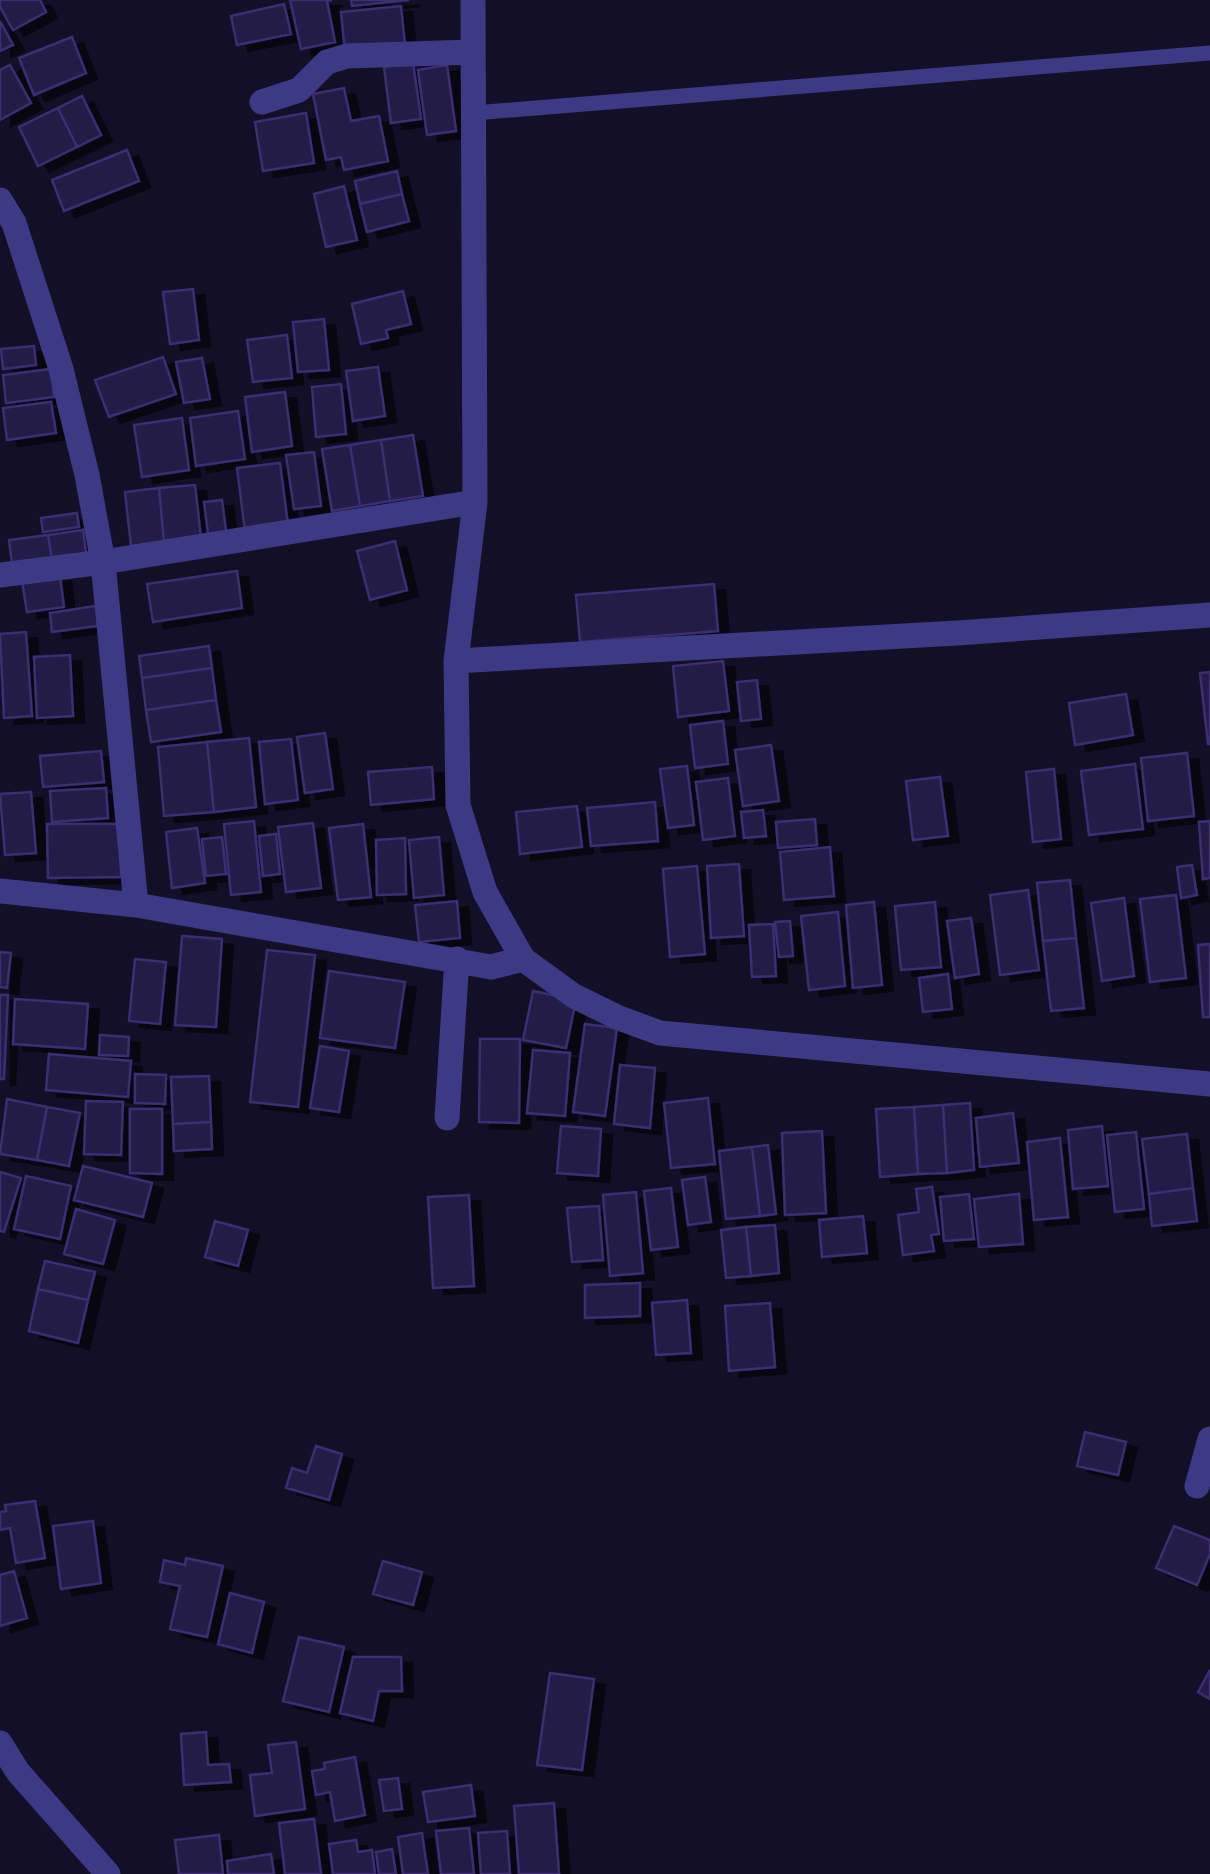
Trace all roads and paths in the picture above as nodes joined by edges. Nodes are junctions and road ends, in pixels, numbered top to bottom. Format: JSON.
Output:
{"nodes":[{"id":1,"x":474,"y":0,"type":"edge"},
{"id":2,"x":472,"y":52,"type":"junction"},
{"id":3,"x":1210,"y":53,"type":"edge"},
{"id":4,"x":262,"y":102,"type":"dead end"},
{"id":5,"x":485,"y":112,"type":"junction"},
{"id":6,"x":0,"y":200,"type":"edge"},
{"id":7,"x":475,"y":502,"type":"junction"},
{"id":8,"x":103,"y":562,"type":"junction"},
{"id":9,"x":0,"y":575,"type":"edge"},
{"id":10,"x":1210,"y":615,"type":"edge"},
{"id":11,"x":478,"y":660,"type":"junction"},
{"id":12,"x":0,"y":891,"type":"edge"},
{"id":13,"x":136,"y":905,"type":"junction"},
{"id":14,"x":457,"y":959,"type":"junction"},
{"id":15,"x":523,"y":959,"type":"junction"},
{"id":16,"x":1210,"y":1084,"type":"edge"},
{"id":17,"x":447,"y":1118,"type":"dead end"},
{"id":18,"x":1210,"y":1439,"type":"edge"},
{"id":19,"x":1198,"y":1486,"type":"dead end"},
{"id":20,"x":0,"y":1743,"type":"edge"},
{"id":21,"x":108,"y":1874,"type":"edge"}],
"edges":[{"from":1,"to":2,"type":"street"},
{"from":2,"to":4,"type":"street"},
{"from":2,"to":5,"type":"street"},
{"from":3,"to":5,"type":"lane"},
{"from":5,"to":7,"type":"street"},
{"from":6,"to":8,"type":"street"},
{"from":7,"to":8,"type":"street"},
{"from":7,"to":11,"type":"street"},
{"from":8,"to":9,"type":"street"},
{"from":8,"to":13,"type":"street"},
{"from":10,"to":11,"type":"street"},
{"from":11,"to":15,"type":"street"},
{"from":12,"to":13,"type":"street"},
{"from":13,"to":14,"type":"street"},
{"from":14,"to":15,"type":"street"},
{"from":14,"to":17,"type":"street"},
{"from":15,"to":16,"type":"street"},
{"from":18,"to":19,"type":"street"},
{"from":20,"to":21,"type":"street"}]}
